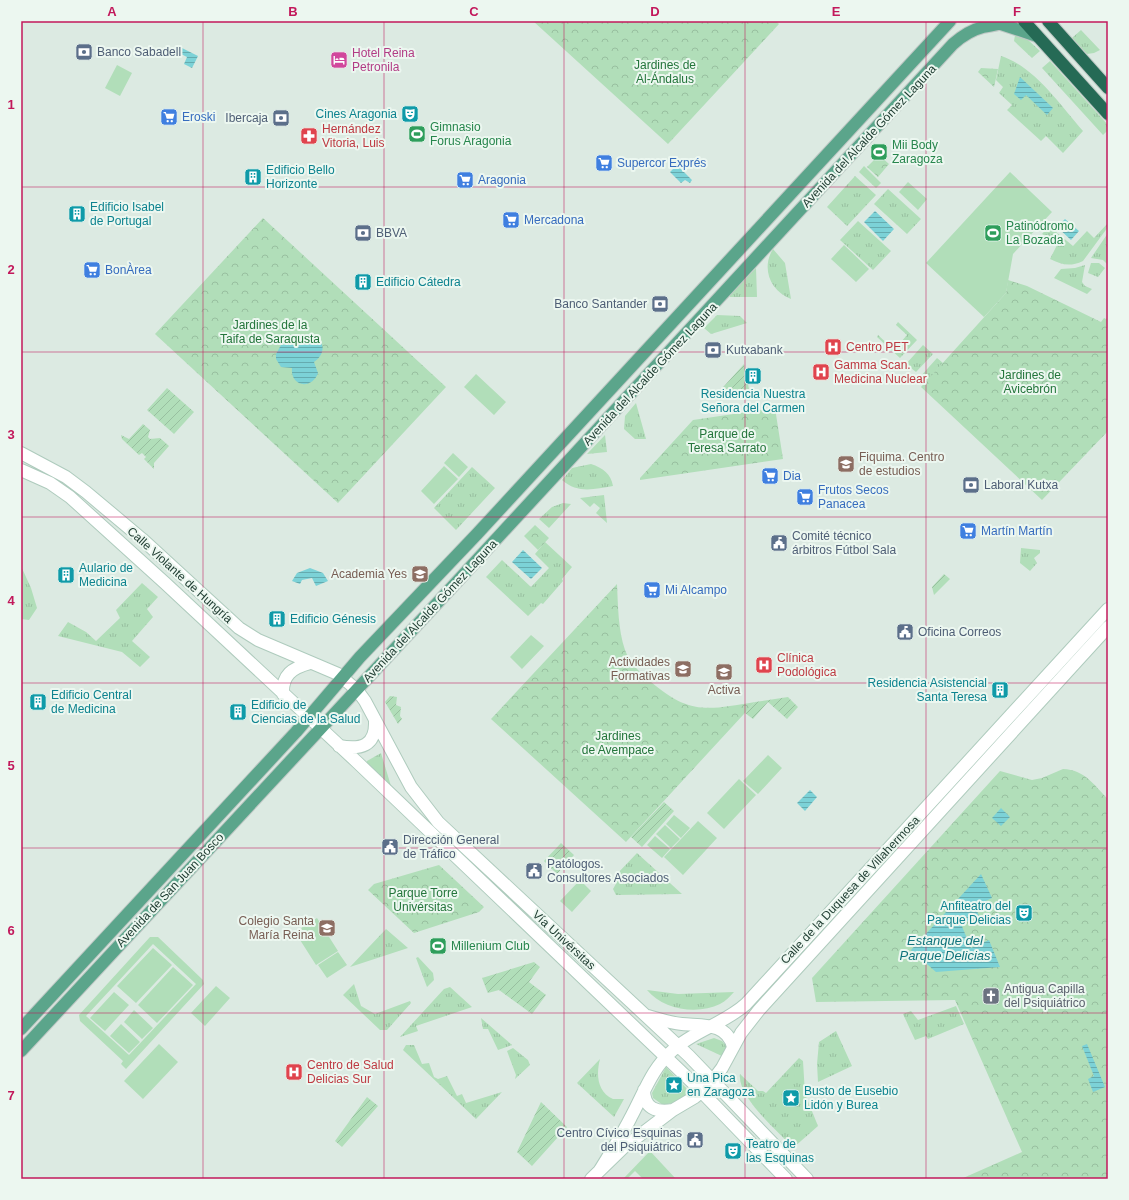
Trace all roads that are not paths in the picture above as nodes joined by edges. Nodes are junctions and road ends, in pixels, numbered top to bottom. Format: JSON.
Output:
{"nodes":[{"id":1,"x":950,"y":21,"type":"edge"},
{"id":2,"x":971,"y":21,"type":"edge"},
{"id":3,"x":1024,"y":21,"type":"edge"},
{"id":4,"x":1048,"y":21,"type":"edge"},
{"id":5,"x":1004,"y":23,"type":"edge"},
{"id":6,"x":985,"y":27,"type":"junction"},
{"id":7,"x":1037,"y":36,"type":"junction"},
{"id":8,"x":1108,"y":88,"type":"edge"},
{"id":9,"x":1108,"y":114,"type":"edge"},
{"id":10,"x":21,"y":453,"type":"edge"},
{"id":11,"x":21,"y":470,"type":"edge"},
{"id":12,"x":1108,"y":609,"type":"edge"},
{"id":13,"x":1108,"y":627,"type":"edge"},
{"id":14,"x":310,"y":663,"type":"junction"},
{"id":15,"x":346,"y":679,"type":"junction"},
{"id":16,"x":357,"y":690,"type":"junction"},
{"id":17,"x":283,"y":694,"type":"junction"},
{"id":18,"x":375,"y":721,"type":"junction"},
{"id":19,"x":314,"y":723,"type":"junction"},
{"id":20,"x":339,"y":746,"type":"junction"},
{"id":21,"x":646,"y":1016,"type":"junction"},
{"id":22,"x":714,"y":1026,"type":"junction"},
{"id":23,"x":21,"y":1029,"type":"edge"},
{"id":24,"x":678,"y":1045,"type":"junction"},
{"id":25,"x":733,"y":1047,"type":"junction"},
{"id":26,"x":21,"y":1051,"type":"edge"},
{"id":27,"x":665,"y":1057,"type":"junction"},
{"id":28,"x":713,"y":1080,"type":"junction"},
{"id":29,"x":644,"y":1090,"type":"junction"},
{"id":30,"x":702,"y":1092,"type":"junction"},
{"id":31,"x":672,"y":1110,"type":"junction"},
{"id":32,"x":600,"y":1170,"type":"junction"},
{"id":33,"x":591,"y":1179,"type":"edge"},
{"id":34,"x":786,"y":1179,"type":"edge"},
{"id":35,"x":807,"y":1179,"type":"edge"}],
"edges":[{"from":1,"to":15,"type":"main road","name":"Avenida del Alcalde Gómez Laguna"},
{"from":2,"to":6,"type":"main road"},
{"from":3,"to":7,"type":"highway"},
{"from":4,"to":8,"type":"highway"},
{"from":5,"to":6,"type":"main road","name":"Avenida del Alcalde Gómez Laguna"},
{"from":5,"to":7,"type":"main road"},
{"from":6,"to":16,"type":"main road","name":"Avenida del Alcalde Gómez Laguna"},
{"from":7,"to":9,"type":"highway"},
{"from":10,"to":14,"type":"main road","name":"Calle Violante de Hungría"},
{"from":11,"to":17,"type":"main road","name":"Calle Violante de Hungría"},
{"from":12,"to":22,"type":"main road","name":"Calle de la Duquesa de Villahermosa"},
{"from":13,"to":25,"type":"main road","name":"Calle de la Duquesa de Villahermosa"},
{"from":14,"to":15,"type":"main road","name":"Calle Violante de Hungría"},
{"from":14,"to":17,"type":"main road"},
{"from":15,"to":16,"type":"main road","name":"Vía Univérsitas"},
{"from":15,"to":19,"type":"main road","name":"Avenida del Alcalde Gómez Laguna"},
{"from":16,"to":18,"type":"main road","name":"Vía Univérsitas"},
{"from":16,"to":19,"type":"main road","name":"Avenida del Alcalde Gómez Laguna"},
{"from":17,"to":19,"type":"main road","name":"Calle Violante de Hungría"},
{"from":18,"to":20,"type":"main road"},
{"from":18,"to":21,"type":"main road","name":"Vía Univérsitas"},
{"from":19,"to":20,"type":"main road","name":"Vía Univérsitas"},
{"from":19,"to":23,"type":"main road","name":"Avenida de San Juan Bosco"},
{"from":19,"to":26,"type":"main road","name":"Avenida de San Juan Bosco"},
{"from":20,"to":27,"type":"main road","name":"Vía Univérsitas"},
{"from":21,"to":22,"type":"main road"},
{"from":21,"to":24,"type":"main road","name":"Vía Univérsitas"},
{"from":22,"to":24,"type":"main road","name":"Calle de la Duquesa de Villahermosa"},
{"from":22,"to":25,"type":"main road"},
{"from":24,"to":27,"type":"main road","name":"Calle de la Duquesa de Villahermosa"},
{"from":24,"to":28,"type":"main road","name":"Vía Univérsitas"},
{"from":25,"to":28,"type":"main road","name":"Calle de la Duquesa de Villahermosa"},
{"from":27,"to":29,"type":"main road","name":"Calle de la Duquesa de Villahermosa"},
{"from":27,"to":30,"type":"main road","name":"Vía Univérsitas"},
{"from":28,"to":30,"type":"main road","name":"Calle de la Duquesa de Villahermosa"},
{"from":28,"to":35,"type":"main road","name":"Vía Univérsitas"},
{"from":29,"to":31,"type":"main road"},
{"from":29,"to":32,"type":"main road","name":"Calle de la Duquesa de Villahermosa"},
{"from":30,"to":31,"type":"main road","name":"Calle de la Duquesa de Villahermosa"},
{"from":30,"to":34,"type":"main road","name":"Vía Univérsitas"},
{"from":31,"to":32,"type":"main road","name":"Calle de la Duquesa de Villahermosa"},
{"from":32,"to":33,"type":"main road","name":"Calle de la Duquesa de Villahermosa"}]}
